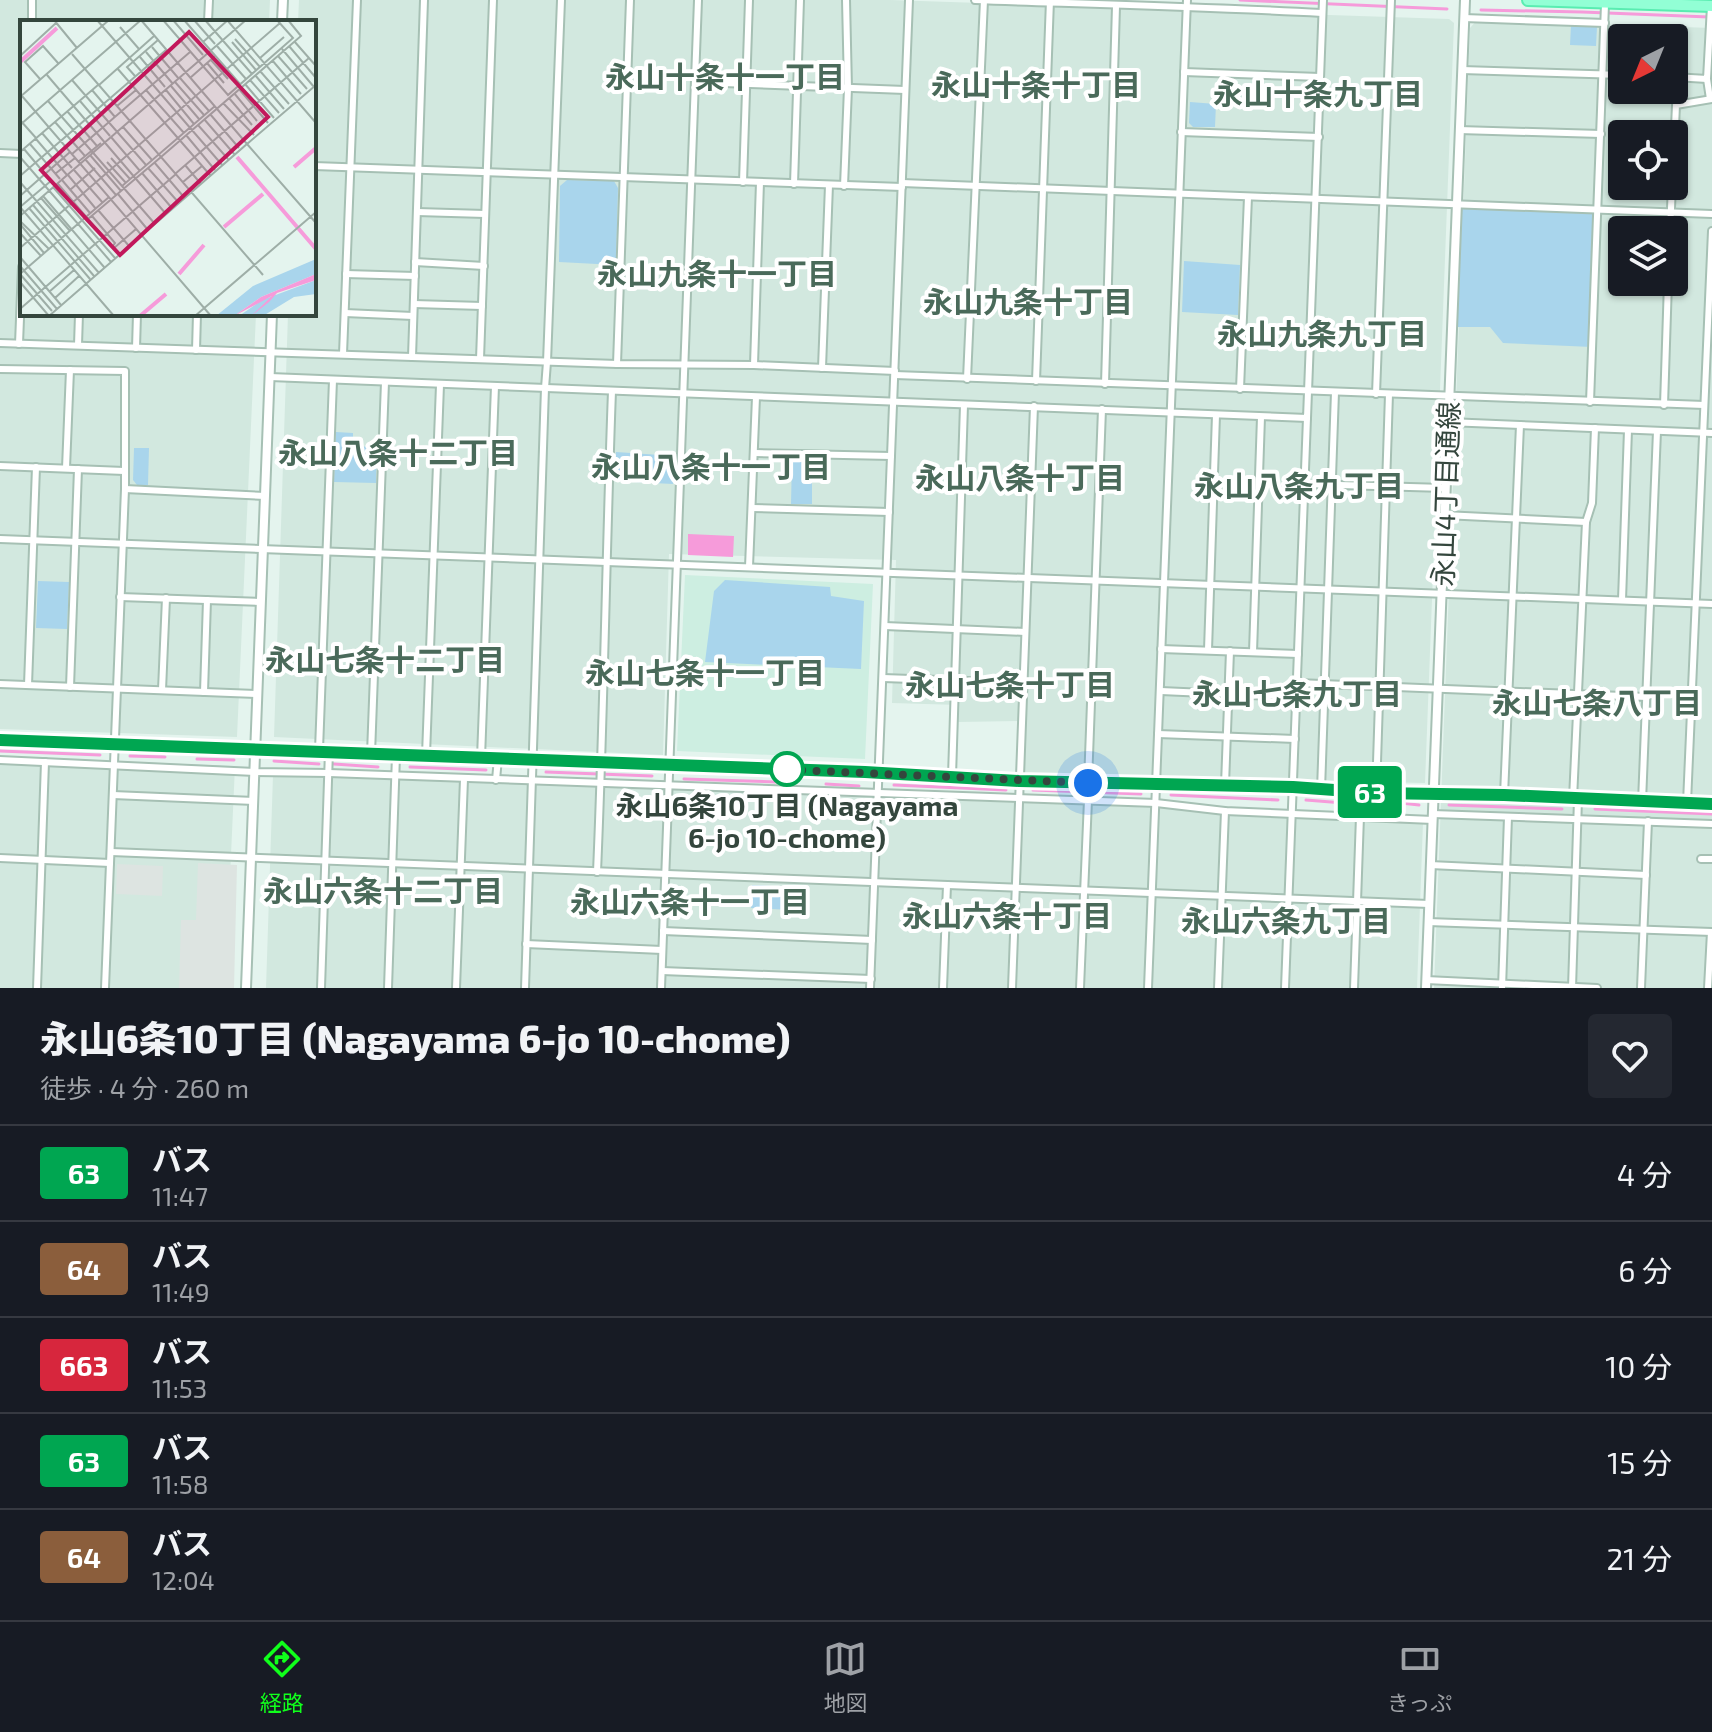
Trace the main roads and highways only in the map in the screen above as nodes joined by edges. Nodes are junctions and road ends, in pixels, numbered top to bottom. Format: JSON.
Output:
{"nodes":[{"id":1,"x":1528,"y":0,"type":"edge"},
{"id":2,"x":1712,"y":6,"type":"edge"}],
"edges":[{"from":1,"to":2,"type":"main road"}]}
